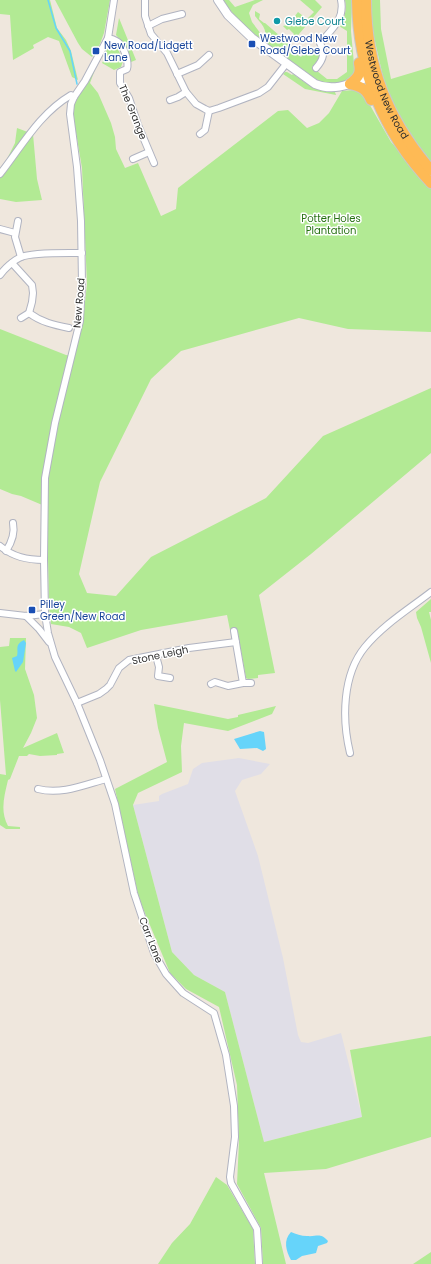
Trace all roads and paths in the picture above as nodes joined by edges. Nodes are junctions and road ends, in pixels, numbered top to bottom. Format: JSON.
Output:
{"nodes":[{"id":1,"x":114,"y":0,"type":"edge"},
{"id":2,"x":145,"y":0,"type":"edge"},
{"id":3,"x":218,"y":0,"type":"edge"},
{"id":4,"x":341,"y":0,"type":"edge"},
{"id":5,"x":356,"y":0,"type":"edge"},
{"id":6,"x":366,"y":0,"type":"edge"},
{"id":7,"x":182,"y":14,"type":"dead end"},
{"id":8,"x":148,"y":26,"type":"junction"},
{"id":9,"x":363,"y":29,"type":"junction"},
{"id":10,"x":108,"y":38,"type":"junction"},
{"id":11,"x":209,"y":55,"type":"dead end"},
{"id":12,"x":286,"y":64,"type":"junction"},
{"id":13,"x":316,"y":68,"type":"dead end"},
{"id":14,"x":177,"y":74,"type":"junction"},
{"id":15,"x":368,"y":77,"type":"junction"},
{"id":16,"x":378,"y":80,"type":"junction"},
{"id":17,"x":350,"y":84,"type":"junction"},
{"id":18,"x":186,"y":92,"type":"junction"},
{"id":19,"x":74,"y":97,"type":"junction"},
{"id":20,"x":170,"y":100,"type":"dead end"},
{"id":21,"x":209,"y":111,"type":"junction"},
{"id":22,"x":387,"y":123,"type":"junction"},
{"id":23,"x":200,"y":134,"type":"dead end"},
{"id":24,"x":149,"y":152,"type":"junction"},
{"id":25,"x":133,"y":159,"type":"dead end"},
{"id":26,"x":154,"y":163,"type":"dead end"},
{"id":27,"x":431,"y":170,"type":"edge"},
{"id":28,"x":0,"y":174,"type":"edge"},
{"id":29,"x":431,"y":183,"type":"edge"},
{"id":30,"x":18,"y":221,"type":"dead end"},
{"id":31,"x":0,"y":229,"type":"edge"},
{"id":32,"x":15,"y":233,"type":"junction"},
{"id":33,"x":82,"y":253,"type":"junction"},
{"id":34,"x":21,"y":257,"type":"junction"},
{"id":35,"x":12,"y":264,"type":"junction"},
{"id":36,"x":0,"y":275,"type":"edge"},
{"id":37,"x":28,"y":313,"type":"junction"},
{"id":38,"x":21,"y":318,"type":"dead end"},
{"id":39,"x":69,"y":328,"type":"dead end"},
{"id":40,"x":13,"y":523,"type":"dead end"},
{"id":41,"x":0,"y":546,"type":"edge"},
{"id":42,"x":6,"y":551,"type":"junction"},
{"id":43,"x":44,"y":560,"type":"junction"},
{"id":44,"x":431,"y":592,"type":"edge"},
{"id":45,"x":0,"y":613,"type":"edge"},
{"id":46,"x":45,"y":614,"type":"junction"},
{"id":47,"x":26,"y":616,"type":"junction"},
{"id":48,"x":234,"y":631,"type":"dead end"},
{"id":49,"x":236,"y":642,"type":"junction"},
{"id":50,"x":51,"y":645,"type":"junction"},
{"id":51,"x":156,"y":656,"type":"junction"},
{"id":52,"x":170,"y":678,"type":"dead end"},
{"id":53,"x":243,"y":683,"type":"junction"},
{"id":54,"x":250,"y":683,"type":"dead end"},
{"id":55,"x":211,"y":684,"type":"dead end"},
{"id":56,"x":77,"y":702,"type":"junction"},
{"id":57,"x":350,"y":753,"type":"dead end"},
{"id":58,"x":106,"y":779,"type":"junction"},
{"id":59,"x":38,"y":789,"type":"dead end"},
{"id":60,"x":259,"y":1264,"type":"edge"}],
"edges":[{"from":1,"to":10,"type":"street","name":"New Road"},
{"from":2,"to":8,"type":"street"},
{"from":3,"to":12,"type":"street","name":"Westwood New Road"},
{"from":4,"to":13,"type":"street"},
{"from":5,"to":9,"type":"highway","name":"Westwood New Road"},
{"from":6,"to":9,"type":"highway","name":"Westwood New Road"},
{"from":7,"to":8,"type":"street"},
{"from":8,"to":14,"type":"street"},
{"from":9,"to":15,"type":"highway"},
{"from":9,"to":16,"type":"highway","name":"Westwood New Road"},
{"from":9,"to":17,"type":"highway"},
{"from":10,"to":19,"type":"street","name":"New Road"},
{"from":10,"to":24,"type":"street","name":"The Grange"},
{"from":11,"to":14,"type":"street"},
{"from":12,"to":17,"type":"street","name":"Westwood New Road"},
{"from":12,"to":21,"type":"street"},
{"from":14,"to":18,"type":"street"},
{"from":15,"to":16,"type":"highway"},
{"from":15,"to":17,"type":"street","name":"Westwood New Road"},
{"from":15,"to":22,"type":"highway","name":"Westwood New Road"},
{"from":16,"to":27,"type":"highway","name":"Westwood New Road"},
{"from":17,"to":22,"type":"highway"},
{"from":18,"to":20,"type":"street"},
{"from":18,"to":21,"type":"street"},
{"from":19,"to":28,"type":"street"},
{"from":19,"to":33,"type":"street","name":"New Road"},
{"from":21,"to":23,"type":"street"},
{"from":22,"to":29,"type":"highway","name":"Westwood New Road"},
{"from":24,"to":25,"type":"street","name":"The Grange"},
{"from":24,"to":26,"type":"street","name":"The Grange"},
{"from":30,"to":32,"type":"street"},
{"from":31,"to":32,"type":"street"},
{"from":32,"to":34,"type":"street"},
{"from":33,"to":34,"type":"street"},
{"from":33,"to":43,"type":"street","name":"New Road"},
{"from":34,"to":35,"type":"street"},
{"from":35,"to":36,"type":"street"},
{"from":35,"to":37,"type":"street"},
{"from":37,"to":38,"type":"street"},
{"from":37,"to":39,"type":"street"},
{"from":40,"to":42,"type":"street"},
{"from":41,"to":42,"type":"street"},
{"from":42,"to":43,"type":"street"},
{"from":43,"to":46,"type":"street","name":"New Road"},
{"from":44,"to":57,"type":"street"},
{"from":45,"to":47,"type":"street"},
{"from":46,"to":47,"type":"street"},
{"from":46,"to":50,"type":"street","name":"Carr Lane"},
{"from":47,"to":50,"type":"street","name":"Carr Lane"},
{"from":48,"to":49,"type":"street"},
{"from":49,"to":51,"type":"street","name":"Stone Leigh"},
{"from":49,"to":53,"type":"street"},
{"from":50,"to":56,"type":"street","name":"Carr Lane"},
{"from":51,"to":52,"type":"street"},
{"from":51,"to":56,"type":"street","name":"Stone Leigh"},
{"from":53,"to":54,"type":"street"},
{"from":53,"to":55,"type":"street"},
{"from":56,"to":58,"type":"street","name":"Carr Lane"},
{"from":58,"to":59,"type":"street"},
{"from":58,"to":60,"type":"street","name":"Carr Lane"}]}
